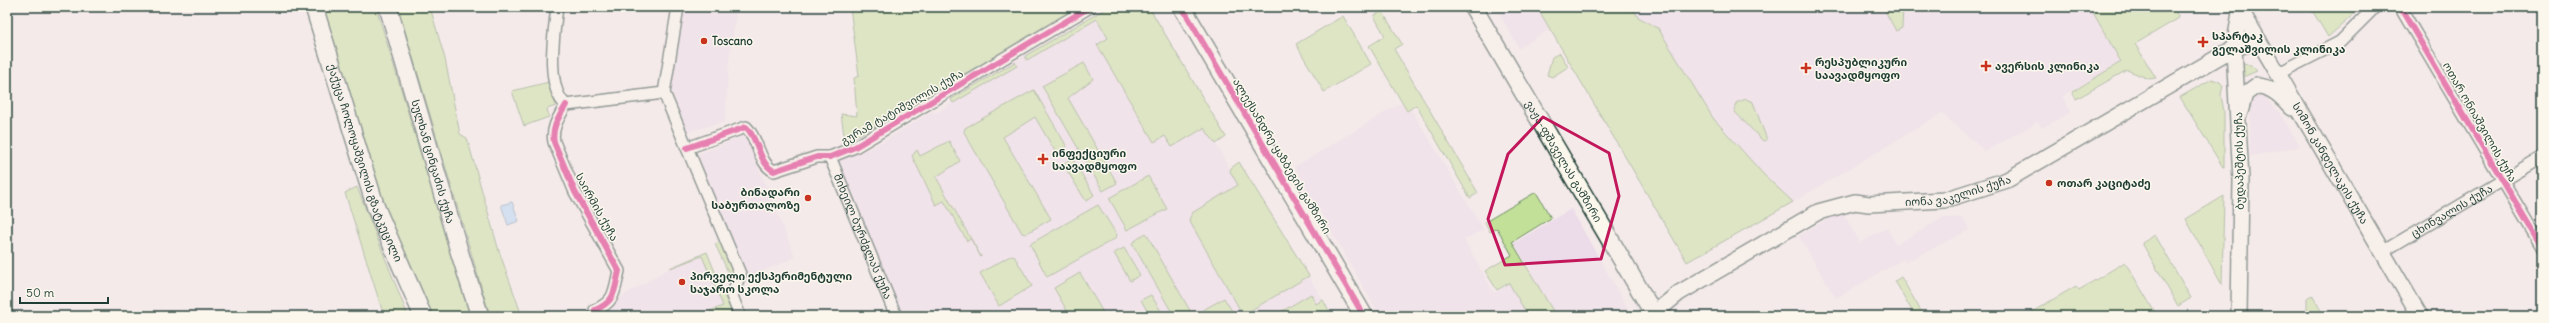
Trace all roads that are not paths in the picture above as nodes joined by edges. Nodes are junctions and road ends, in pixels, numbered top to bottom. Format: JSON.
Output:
{"nodes":[{"id":1,"x":314,"y":7,"type":"edge"},
{"id":2,"x":388,"y":7,"type":"edge"},
{"id":3,"x":557,"y":7,"type":"edge"},
{"id":4,"x":678,"y":7,"type":"edge"},
{"id":5,"x":1090,"y":7,"type":"edge"},
{"id":6,"x":1182,"y":7,"type":"edge"},
{"id":7,"x":1473,"y":7,"type":"edge"},
{"id":8,"x":2375,"y":7,"type":"edge"},
{"id":9,"x":2400,"y":7,"type":"edge"},
{"id":10,"x":2240,"y":8,"type":"edge"},
{"id":11,"x":2259,"y":41,"type":"junction"},
{"id":12,"x":2234,"y":48,"type":"junction"},
{"id":13,"x":2279,"y":73,"type":"junction"},
{"id":14,"x":664,"y":93,"type":"junction"},
{"id":15,"x":566,"y":105,"type":"junction"},
{"id":16,"x":2239,"y":115,"type":"junction"},
{"id":17,"x":2307,"y":123,"type":"junction"},
{"id":18,"x":687,"y":148,"type":"junction"},
{"id":19,"x":830,"y":157,"type":"junction"},
{"id":20,"x":2542,"y":157,"type":"edge"},
{"id":21,"x":2503,"y":180,"type":"junction"},
{"id":22,"x":2542,"y":247,"type":"edge"},
{"id":23,"x":2382,"y":252,"type":"junction"},
{"id":24,"x":595,"y":310,"type":"dead end"},
{"id":25,"x":1653,"y":315,"type":"edge"},
{"id":26,"x":423,"y":316,"type":"edge"},
{"id":27,"x":480,"y":316,"type":"edge"},
{"id":28,"x":740,"y":316,"type":"edge"},
{"id":29,"x":896,"y":316,"type":"edge"},
{"id":30,"x":1364,"y":316,"type":"edge"},
{"id":31,"x":2239,"y":316,"type":"edge"},
{"id":32,"x":2420,"y":316,"type":"edge"}],
"edges":[{"from":1,"to":26,"type":"main road","name":"ქაქუცა ჩოლოყაშვილის გზატკეცილი"},
{"from":2,"to":27,"type":"main road","name":"სულხან ცინცაძის ქუჩა"},
{"from":3,"to":15,"type":"street"},
{"from":4,"to":14,"type":"street"},
{"from":5,"to":19,"type":"street","name":"გურამ ტატიშვილის ქუჩა"},
{"from":6,"to":30,"type":"main road","name":"ალექსანდრე ყაზბეგის გამზირი"},
{"from":7,"to":25,"type":"main road","name":"ვაჟა-ფშაველას გამზირი"},
{"from":8,"to":13,"type":"street"},
{"from":9,"to":21,"type":"street","name":"ოთარ ონიაშვილის ქუჩა"},
{"from":10,"to":11,"type":"main road","name":"სიმონ კანდელაკის ქუჩა"},
{"from":10,"to":12,"type":"main road","name":"ბუდაპეშტის ქუჩა"},
{"from":11,"to":12,"type":"main road","name":"იონა ვაკელის ქუჩა"},
{"from":11,"to":13,"type":"main road","name":"სიმონ კანდელაკის ქუჩა"},
{"from":12,"to":16,"type":"main road","name":"ბუდაპეშტის ქუჩა"},
{"from":12,"to":25,"type":"main road","name":"იონა ვაკელის ქუჩა"},
{"from":13,"to":17,"type":"main road","name":"სიმონ კანდელაკის ქუჩა"},
{"from":14,"to":15,"type":"street"},
{"from":14,"to":18,"type":"street"},
{"from":15,"to":24,"type":"street","name":"საირმის ქუჩა"},
{"from":16,"to":17,"type":"main road"},
{"from":16,"to":31,"type":"main road","name":"ბუდაპეშტის ქუჩა"},
{"from":17,"to":23,"type":"main road","name":"სიმონ კანდელაკის ქუჩა"},
{"from":18,"to":19,"type":"street","name":"გურამ ტატიშვილის ქუჩა"},
{"from":18,"to":28,"type":"street"},
{"from":19,"to":29,"type":"street","name":"მიხეილ ბურძგლას ქუჩა"},
{"from":20,"to":21,"type":"street","name":"ცხინვალის ქუჩა"},
{"from":21,"to":22,"type":"street","name":"ოთარ ონიაშვილის ქუჩა"},
{"from":21,"to":23,"type":"street","name":"ცხინვალის ქუჩა"},
{"from":23,"to":32,"type":"main road","name":"სიმონ კანდელაკის ქუჩა"}]}
